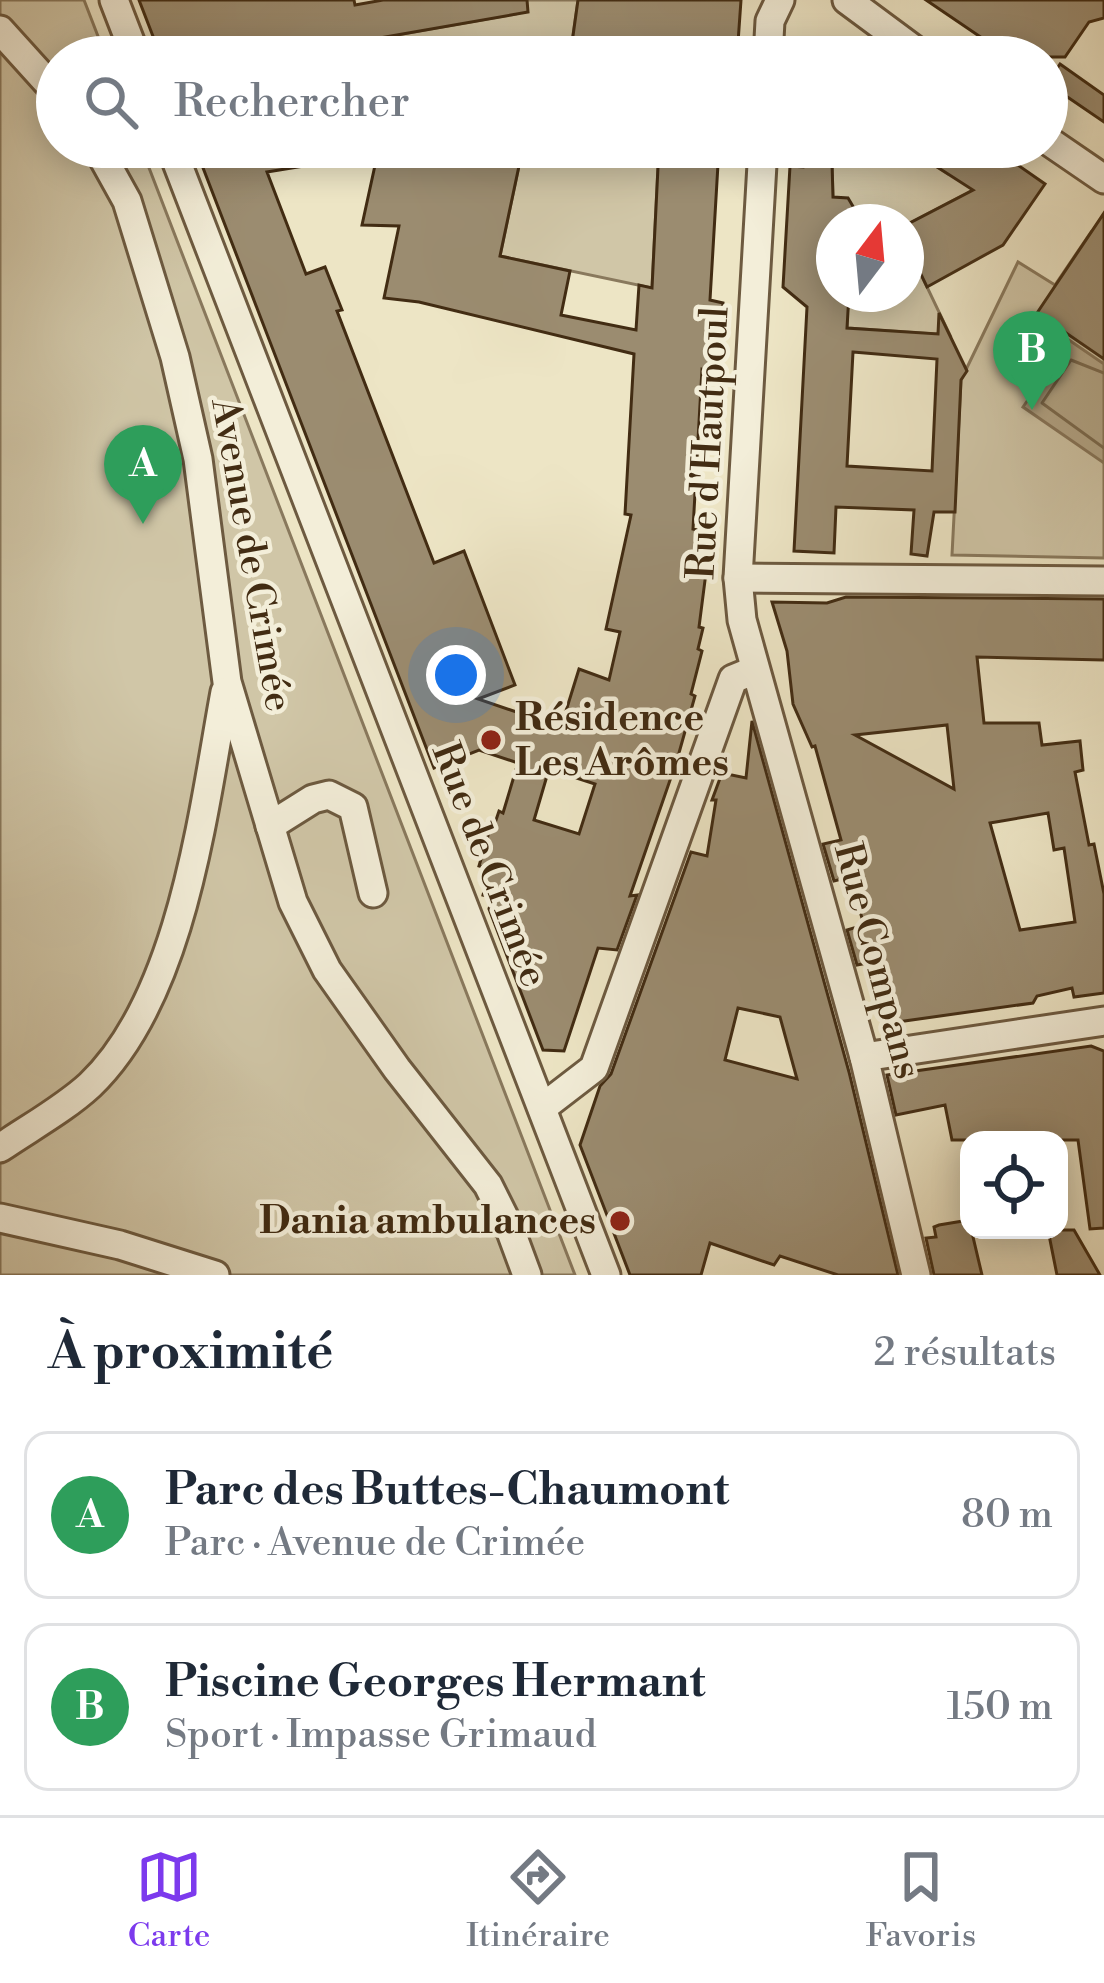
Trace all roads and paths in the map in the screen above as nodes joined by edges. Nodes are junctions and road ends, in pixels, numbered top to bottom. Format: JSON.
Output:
{"nodes":[{"id":1,"x":114,"y":0,"type":"edge"},
{"id":2,"x":781,"y":0,"type":"edge"},
{"id":3,"x":847,"y":0,"type":"edge"},
{"id":4,"x":0,"y":30,"type":"edge"},
{"id":5,"x":128,"y":36,"type":"edge"},
{"id":6,"x":769,"y":36,"type":"edge"},
{"id":7,"x":896,"y":36,"type":"edge"},
{"id":8,"x":36,"y":70,"type":"edge"},
{"id":9,"x":1068,"y":154,"type":"edge"},
{"id":10,"x":109,"y":168,"type":"edge"},
{"id":11,"x":179,"y":168,"type":"edge"},
{"id":12,"x":762,"y":168,"type":"edge"},
{"id":13,"x":1104,"y":179,"type":"edge"},
{"id":14,"x":738,"y":578,"type":"junction"},
{"id":15,"x":1104,"y":581,"type":"edge"},
{"id":16,"x":755,"y":670,"type":"junction"},
{"id":17,"x":227,"y":682,"type":"junction"},
{"id":18,"x":269,"y":826,"type":"junction"},
{"id":19,"x":374,"y":893,"type":"dead end"},
{"id":20,"x":1104,"y":1021,"type":"edge"},
{"id":21,"x":864,"y":1057,"type":"junction"},
{"id":22,"x":542,"y":1108,"type":"junction"},
{"id":23,"x":0,"y":1148,"type":"edge"},
{"id":24,"x":0,"y":1218,"type":"edge"},
{"id":25,"x":215,"y":1275,"type":"edge"},
{"id":26,"x":527,"y":1275,"type":"edge"},
{"id":27,"x":606,"y":1275,"type":"edge"},
{"id":28,"x":916,"y":1275,"type":"edge"}],
"edges":[{"from":1,"to":5,"type":"street"},
{"from":2,"to":6,"type":"street"},
{"from":3,"to":7,"type":"street"},
{"from":4,"to":8,"type":"street"},
{"from":9,"to":13,"type":"street"},
{"from":10,"to":17,"type":"street","name":"Avenue de Crimée"},
{"from":11,"to":22,"type":"street","name":"Rue de Crimée"},
{"from":12,"to":14,"type":"street","name":"Rue d'Hautpoul"},
{"from":14,"to":15,"type":"street"},
{"from":14,"to":16,"type":"street","name":"Rue d'Hautpoul"},
{"from":16,"to":21,"type":"street","name":"Rue Compans"},
{"from":16,"to":22,"type":"street"},
{"from":17,"to":18,"type":"street","name":"Avenue de Crimée"},
{"from":17,"to":23,"type":"street"},
{"from":18,"to":19,"type":"street"},
{"from":18,"to":26,"type":"street","name":"Avenue de Crimée"},
{"from":20,"to":21,"type":"street"},
{"from":21,"to":28,"type":"street","name":"Rue Compans"},
{"from":22,"to":27,"type":"street","name":"Rue de Crimée"},
{"from":24,"to":25,"type":"street"}]}
